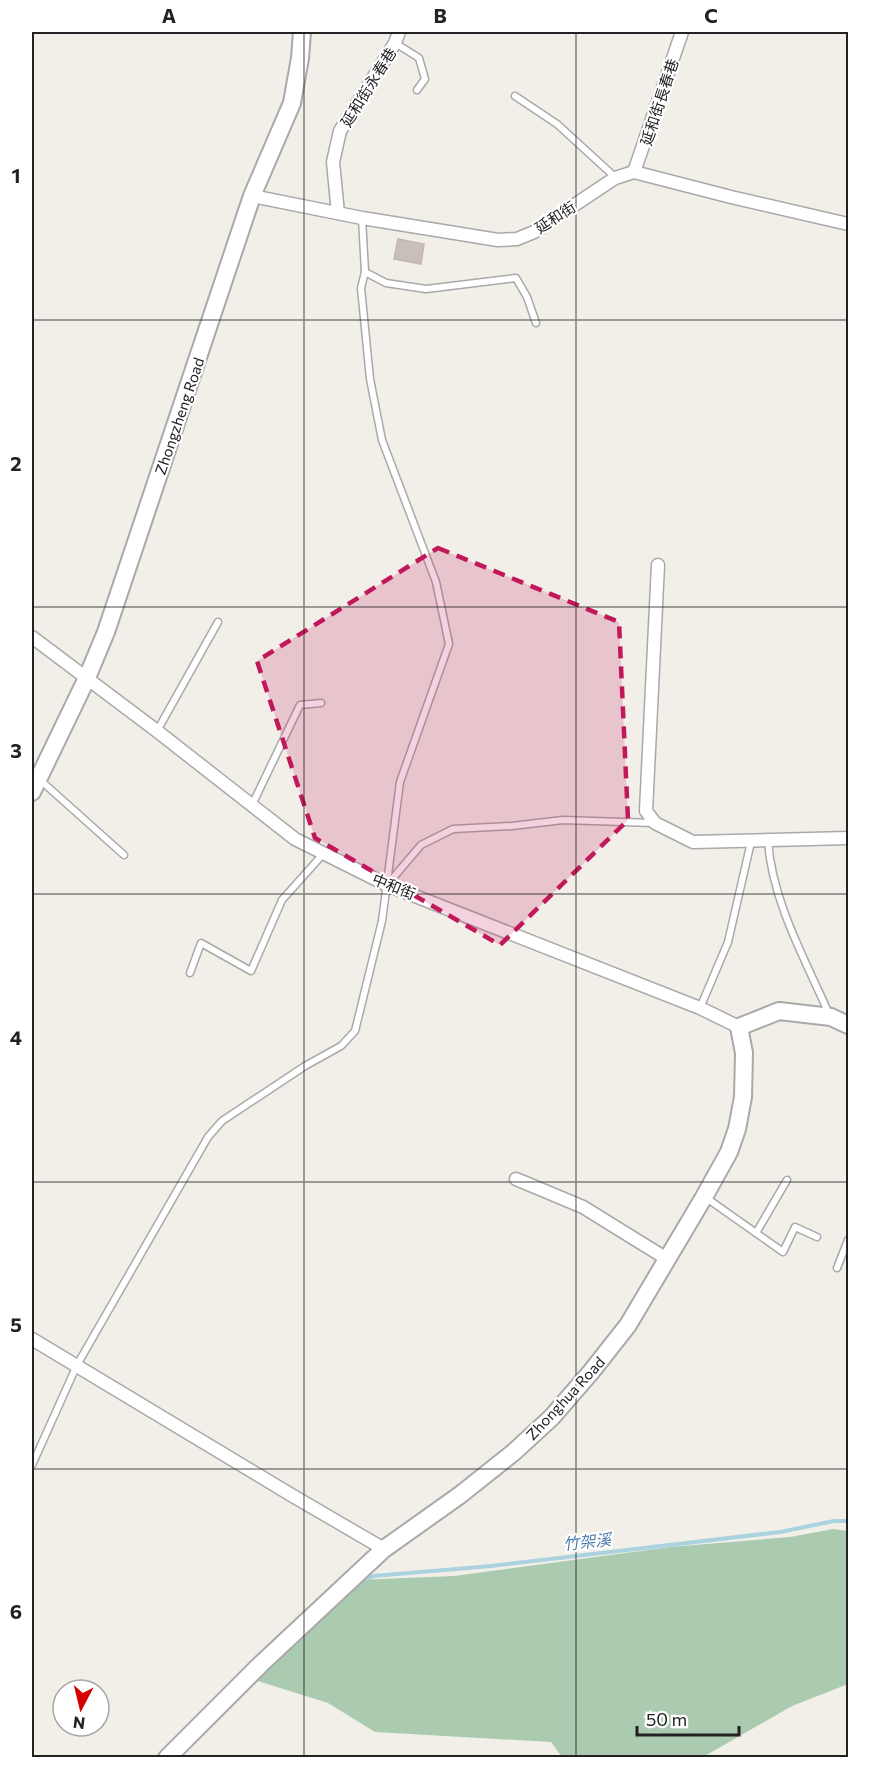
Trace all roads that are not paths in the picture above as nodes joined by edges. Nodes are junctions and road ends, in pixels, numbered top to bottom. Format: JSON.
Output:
{"nodes":[{"id":1,"x":302,"y":32,"type":"edge"},
{"id":2,"x":682,"y":32,"type":"edge"},
{"id":3,"x":397,"y":37,"type":"edge"},
{"id":4,"x":417,"y":90,"type":"dead end"},
{"id":5,"x":515,"y":96,"type":"dead end"},
{"id":6,"x":634,"y":172,"type":"junction"},
{"id":7,"x":615,"y":178,"type":"junction"},
{"id":8,"x":252,"y":196,"type":"junction"},
{"id":9,"x":338,"y":213,"type":"junction"},
{"id":10,"x":362,"y":218,"type":"junction"},
{"id":11,"x":849,"y":224,"type":"edge"},
{"id":12,"x":365,"y":272,"type":"junction"},
{"id":13,"x":536,"y":323,"type":"dead end"},
{"id":14,"x":658,"y":565,"type":"dead end"},
{"id":15,"x":218,"y":622,"type":"dead end"},
{"id":16,"x":32,"y":637,"type":"edge"},
{"id":17,"x":86,"y":680,"type":"junction"},
{"id":18,"x":321,"y":703,"type":"dead end"},
{"id":19,"x":157,"y":732,"type":"junction"},
{"id":20,"x":35,"y":786,"type":"edge"},
{"id":21,"x":252,"y":806,"type":"junction"},
{"id":22,"x":655,"y":823,"type":"junction"},
{"id":23,"x":849,"y":838,"type":"edge"},
{"id":24,"x":751,"y":842,"type":"junction"},
{"id":25,"x":768,"y":842,"type":"junction"},
{"id":26,"x":324,"y":853,"type":"junction"},
{"id":27,"x":124,"y":855,"type":"dead end"},
{"id":28,"x":387,"y":885,"type":"junction"},
{"id":29,"x":190,"y":973,"type":"dead end"},
{"id":30,"x":700,"y":1008,"type":"junction"},
{"id":31,"x":831,"y":1017,"type":"junction"},
{"id":32,"x":849,"y":1025,"type":"edge"},
{"id":33,"x":739,"y":1027,"type":"junction"},
{"id":34,"x":516,"y":1179,"type":"dead end"},
{"id":35,"x":787,"y":1180,"type":"dead end"},
{"id":36,"x":704,"y":1197,"type":"junction"},
{"id":37,"x":756,"y":1233,"type":"junction"},
{"id":38,"x":817,"y":1236,"type":"dead end"},
{"id":39,"x":849,"y":1240,"type":"edge"},
{"id":40,"x":667,"y":1259,"type":"junction"},
{"id":41,"x":837,"y":1268,"type":"dead end"},
{"id":42,"x":32,"y":1339,"type":"edge"},
{"id":43,"x":77,"y":1365,"type":"junction"},
{"id":44,"x":32,"y":1465,"type":"edge"},
{"id":45,"x":384,"y":1548,"type":"junction"},
{"id":46,"x":167,"y":1758,"type":"edge"}],
"edges":[{"from":1,"to":8,"type":"street","name":"Zhongzheng Road"},
{"from":2,"to":6,"type":"street","name":"延和街長春巷"},
{"from":3,"to":4,"type":"lane"},
{"from":3,"to":9,"type":"street","name":"延和街永春巷"},
{"from":5,"to":7,"type":"lane"},
{"from":6,"to":7,"type":"street","name":"延和街"},
{"from":6,"to":11,"type":"street"},
{"from":7,"to":10,"type":"street","name":"延和街"},
{"from":8,"to":9,"type":"street","name":"延和街"},
{"from":8,"to":17,"type":"street","name":"Zhongzheng Road"},
{"from":9,"to":10,"type":"street","name":"延和街"},
{"from":10,"to":12,"type":"lane"},
{"from":12,"to":13,"type":"lane"},
{"from":12,"to":28,"type":"lane"},
{"from":14,"to":22,"type":"street"},
{"from":15,"to":19,"type":"lane"},
{"from":16,"to":17,"type":"street","name":"中和街"},
{"from":17,"to":19,"type":"street","name":"中和街"},
{"from":17,"to":20,"type":"street","name":"Zhongzheng Road"},
{"from":18,"to":21,"type":"lane"},
{"from":19,"to":21,"type":"street","name":"中和街"},
{"from":20,"to":27,"type":"lane"},
{"from":21,"to":26,"type":"street","name":"中和街"},
{"from":22,"to":24,"type":"street"},
{"from":22,"to":28,"type":"lane"},
{"from":23,"to":25,"type":"street"},
{"from":24,"to":25,"type":"street"},
{"from":24,"to":30,"type":"lane"},
{"from":25,"to":31,"type":"lane"},
{"from":26,"to":28,"type":"street","name":"中和街"},
{"from":26,"to":29,"type":"lane"},
{"from":28,"to":30,"type":"street","name":"中和街"},
{"from":28,"to":43,"type":"lane"},
{"from":30,"to":33,"type":"street","name":"中和街"},
{"from":31,"to":32,"type":"street"},
{"from":31,"to":33,"type":"street"},
{"from":33,"to":36,"type":"street","name":"Zhonghua Road"},
{"from":34,"to":40,"type":"street"},
{"from":35,"to":37,"type":"lane"},
{"from":36,"to":37,"type":"lane"},
{"from":36,"to":40,"type":"street","name":"Zhonghua Road"},
{"from":37,"to":38,"type":"lane"},
{"from":39,"to":41,"type":"lane"},
{"from":40,"to":45,"type":"street","name":"Zhonghua Road"},
{"from":42,"to":43,"type":"street"},
{"from":43,"to":44,"type":"lane"},
{"from":43,"to":45,"type":"street"},
{"from":45,"to":46,"type":"street","name":"Zhonghua Road"}]}
